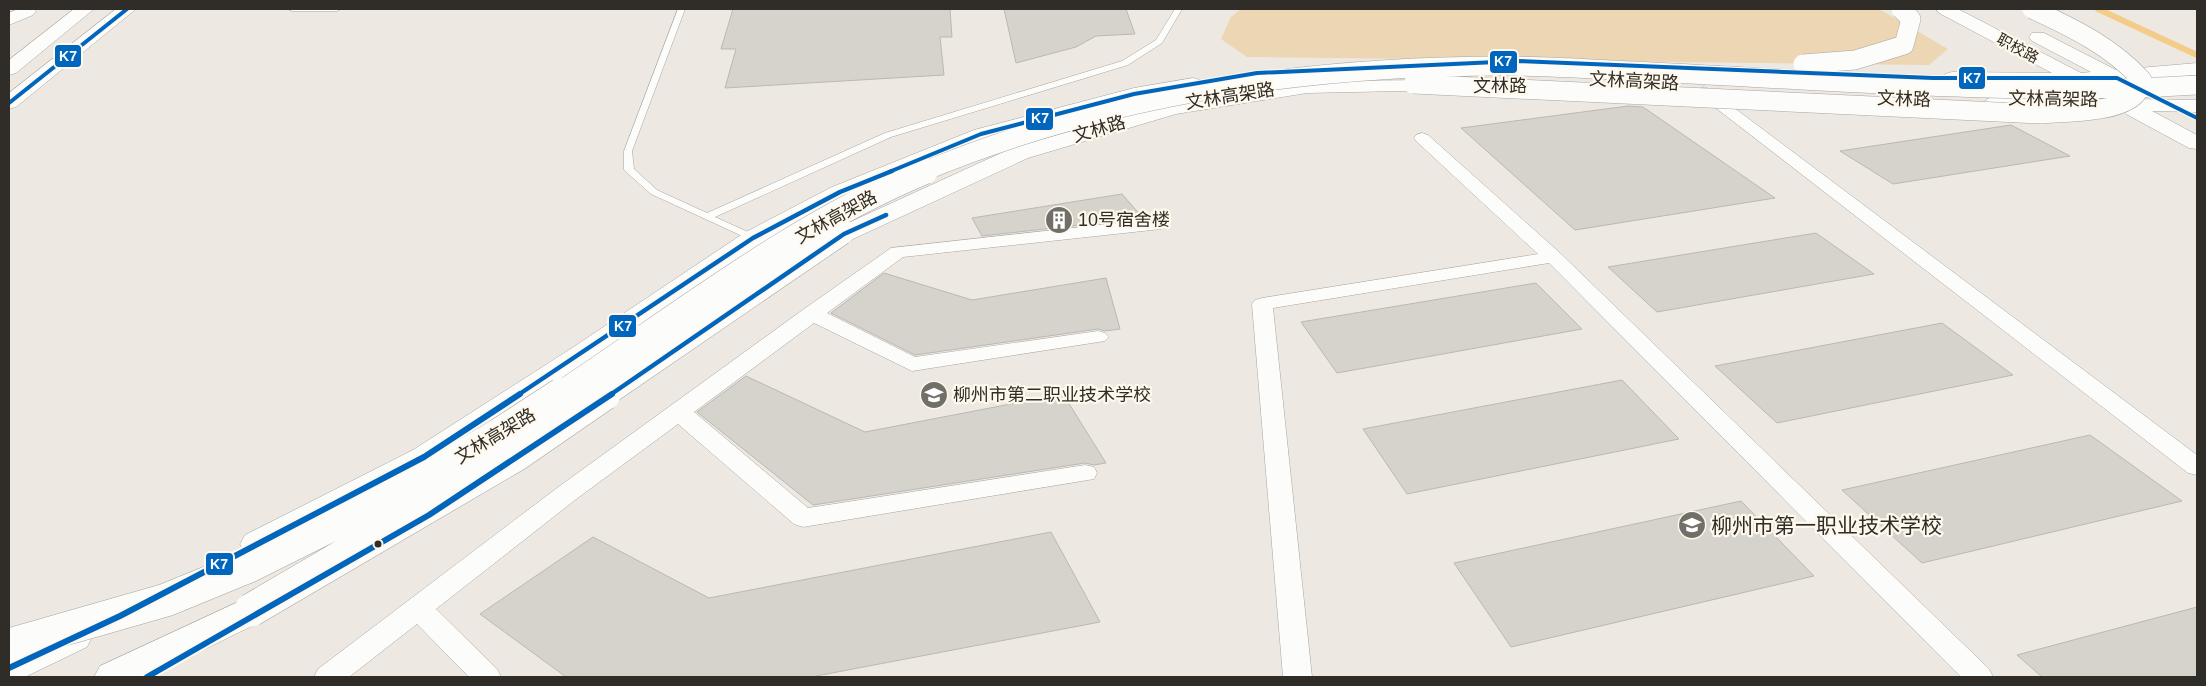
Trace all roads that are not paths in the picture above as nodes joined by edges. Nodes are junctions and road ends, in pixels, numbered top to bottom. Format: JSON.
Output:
{"nodes":[{"id":1,"x":86,"y":9,"type":"edge"},
{"id":2,"x":127,"y":9,"type":"edge"},
{"id":3,"x":292,"y":9,"type":"edge"},
{"id":4,"x":337,"y":9,"type":"edge"},
{"id":5,"x":681,"y":9,"type":"edge"},
{"id":6,"x":1178,"y":9,"type":"edge"},
{"id":7,"x":1901,"y":9,"type":"edge"},
{"id":8,"x":1944,"y":9,"type":"edge"},
{"id":9,"x":2032,"y":9,"type":"edge"},
{"id":10,"x":28,"y":10,"type":"edge"},
{"id":11,"x":9,"y":22,"type":"edge"},
{"id":12,"x":2019,"y":27,"type":"dead end"},
{"id":13,"x":9,"y":69,"type":"edge"},
{"id":14,"x":1392,"y":69,"type":"junction"},
{"id":15,"x":2196,"y":75,"type":"edge"},
{"id":16,"x":2117,"y":78,"type":"junction"},
{"id":17,"x":2078,"y":79,"type":"junction"},
{"id":18,"x":1362,"y":80,"type":"junction"},
{"id":19,"x":1704,"y":92,"type":"junction"},
{"id":20,"x":2197,"y":99,"type":"edge"},
{"id":21,"x":9,"y":103,"type":"edge"},
{"id":22,"x":2127,"y":106,"type":"junction"},
{"id":23,"x":2197,"y":106,"type":"edge"},
{"id":24,"x":2175,"y":107,"type":"junction"},
{"id":25,"x":2197,"y":118,"type":"edge"},
{"id":26,"x":1422,"y":138,"type":"dead end"},
{"id":27,"x":2197,"y":143,"type":"edge"},
{"id":28,"x":708,"y":216,"type":"junction"},
{"id":29,"x":1154,"y":225,"type":"dead end"},
{"id":30,"x":753,"y":238,"type":"junction"},
{"id":31,"x":1553,"y":257,"type":"junction"},
{"id":32,"x":811,"y":313,"type":"junction"},
{"id":33,"x":1098,"y":337,"type":"dead end"},
{"id":34,"x":678,"y":411,"type":"junction"},
{"id":35,"x":2197,"y":467,"type":"edge"},
{"id":36,"x":1085,"y":473,"type":"dead end"},
{"id":37,"x":418,"y":608,"type":"junction"},
{"id":38,"x":9,"y":645,"type":"edge"},
{"id":39,"x":9,"y":668,"type":"edge"},
{"id":40,"x":113,"y":677,"type":"edge"},
{"id":41,"x":147,"y":677,"type":"edge"},
{"id":42,"x":328,"y":677,"type":"edge"},
{"id":43,"x":487,"y":677,"type":"edge"},
{"id":44,"x":1297,"y":677,"type":"edge"},
{"id":45,"x":1979,"y":677,"type":"edge"}],
"edges":[{"from":1,"to":13,"type":"main road"},
{"from":2,"to":21,"type":"main road"},
{"from":3,"to":4,"type":"lane"},
{"from":5,"to":28,"type":"lane"},
{"from":6,"to":28,"type":"lane"},
{"from":7,"to":14,"type":"main road","bridge":true},
{"from":8,"to":17,"type":"main road","name":"职校路"},
{"from":9,"to":18,"type":"main road","bridge":true},
{"from":10,"to":11,"type":"main road"},
{"from":12,"to":16,"type":"main road","name":"职校路"},
{"from":14,"to":15,"type":"main road","name":"文林高架路","bridge":true},
{"from":14,"to":38,"type":"main road","name":"文林高架路","bridge":true},
{"from":15,"to":16,"type":"main road","name":"文林路"},
{"from":16,"to":17,"type":"main road","name":"文林路"},
{"from":16,"to":24,"type":"main road","name":"职校路"},
{"from":17,"to":22,"type":"main road","name":"职校路"},
{"from":17,"to":30,"type":"main road","name":"文林路"},
{"from":18,"to":20,"type":"main road","name":"文林高架路","bridge":true},
{"from":18,"to":40,"type":"main road","name":"文林高架路","bridge":true},
{"from":19,"to":22,"type":"main road","name":"文林路"},
{"from":19,"to":35,"type":"street"},
{"from":19,"to":41,"type":"main road","name":"文林路"},
{"from":22,"to":24,"type":"main road","name":"文林路"},
{"from":22,"to":27,"type":"main road","name":"职校路"},
{"from":23,"to":24,"type":"main road","name":"文林路"},
{"from":24,"to":25,"type":"main road","name":"职校路"},
{"from":26,"to":31,"type":"street"},
{"from":28,"to":30,"type":"lane"},
{"from":29,"to":32,"type":"street"},
{"from":30,"to":39,"type":"main road","name":"文林路"},
{"from":31,"to":44,"type":"street"},
{"from":31,"to":45,"type":"street"},
{"from":32,"to":33,"type":"street"},
{"from":32,"to":34,"type":"street"},
{"from":34,"to":36,"type":"street"},
{"from":34,"to":37,"type":"street"},
{"from":37,"to":42,"type":"street"},
{"from":37,"to":43,"type":"street"}]}
